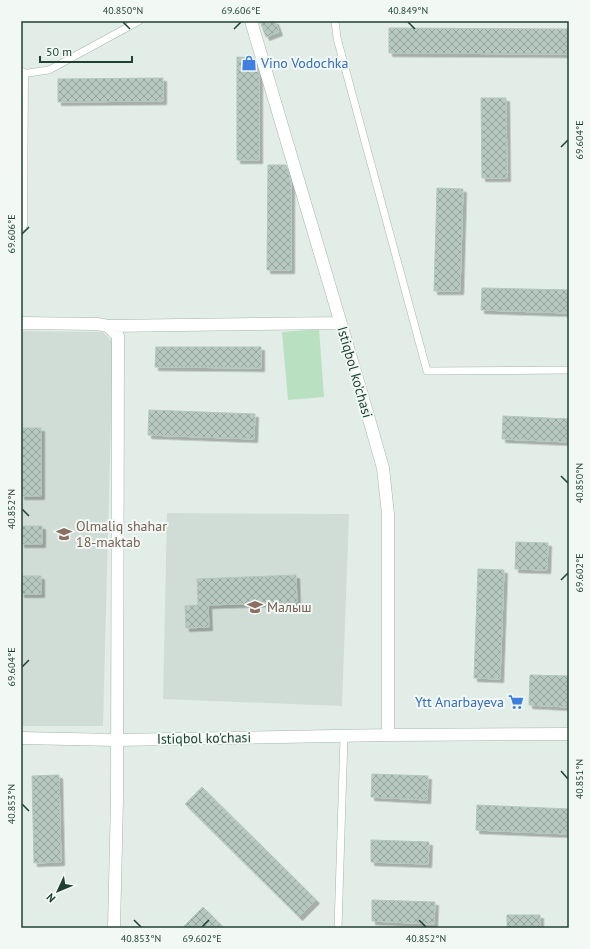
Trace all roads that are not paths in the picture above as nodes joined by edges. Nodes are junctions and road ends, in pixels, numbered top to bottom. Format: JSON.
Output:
{"nodes":[{"id":1,"x":139,"y":21,"type":"edge"},
{"id":2,"x":251,"y":21,"type":"edge"},
{"id":3,"x":335,"y":21,"type":"edge"},
{"id":4,"x":22,"y":74,"type":"edge"},
{"id":5,"x":21,"y":192,"type":"edge"},
{"id":6,"x":21,"y":225,"type":"edge"},
{"id":7,"x":21,"y":323,"type":"edge"},
{"id":8,"x":341,"y":323,"type":"junction"},
{"id":9,"x":108,"y":326,"type":"junction"},
{"id":10,"x":569,"y":370,"type":"edge"},
{"id":11,"x":569,"y":734,"type":"edge"},
{"id":12,"x":388,"y":735,"type":"junction"},
{"id":13,"x":344,"y":736,"type":"junction"},
{"id":14,"x":21,"y":738,"type":"edge"},
{"id":15,"x":116,"y":740,"type":"junction"},
{"id":16,"x":114,"y":928,"type":"edge"},
{"id":17,"x":338,"y":928,"type":"edge"}],
"edges":[{"from":1,"to":4,"type":"lane"},
{"from":2,"to":8,"type":"street","name":"Istiqbol ko'chasi"},
{"from":3,"to":10,"type":"lane"},
{"from":4,"to":5,"type":"street"},
{"from":5,"to":6,"type":"street"},
{"from":7,"to":9,"type":"street"},
{"from":8,"to":9,"type":"street"},
{"from":8,"to":12,"type":"street","name":"Istiqbol ko'chasi"},
{"from":9,"to":15,"type":"street"},
{"from":11,"to":12,"type":"street","name":"Istiqbol ko'chasi"},
{"from":12,"to":13,"type":"street","name":"Istiqbol ko'chasi"},
{"from":13,"to":15,"type":"street","name":"Istiqbol ko'chasi"},
{"from":13,"to":17,"type":"lane"},
{"from":14,"to":15,"type":"street","name":"Istiqbol ko'chasi"},
{"from":15,"to":16,"type":"street"}]}
